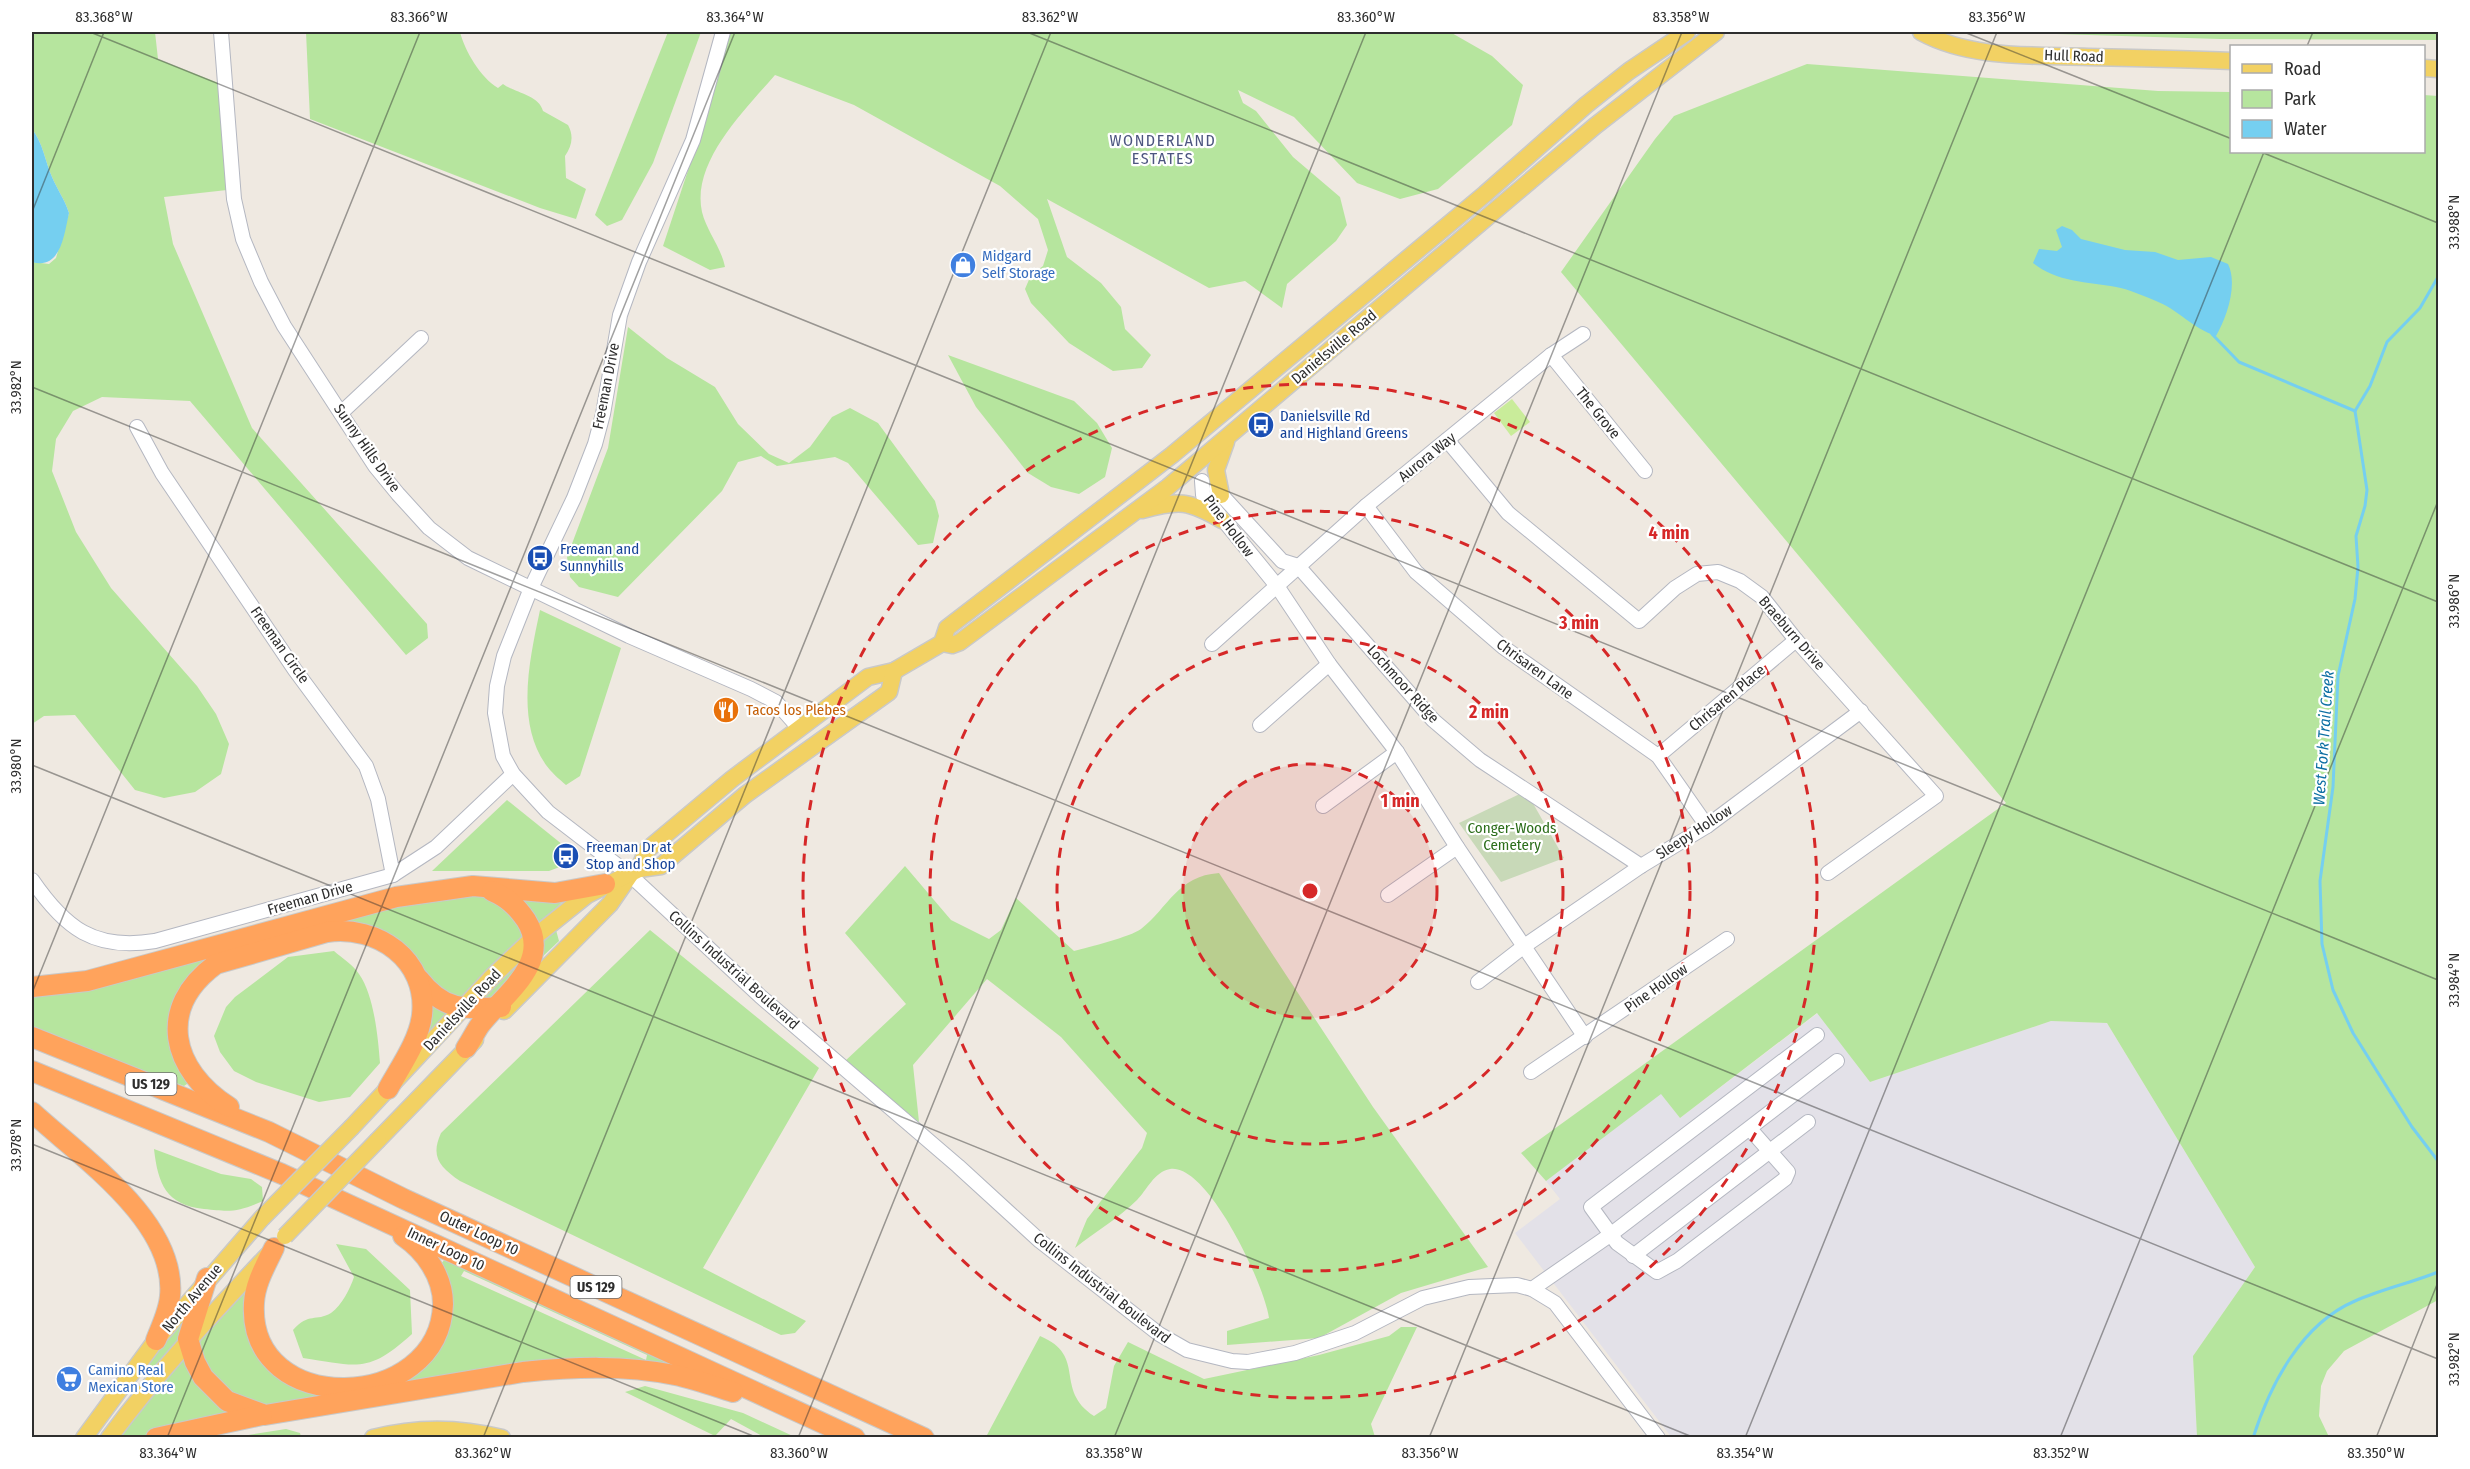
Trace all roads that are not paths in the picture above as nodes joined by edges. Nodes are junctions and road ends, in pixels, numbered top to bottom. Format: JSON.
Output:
{"nodes":[{"id":1,"x":221,"y":32,"type":"edge"},
{"id":2,"x":723,"y":32,"type":"edge"},
{"id":3,"x":1686,"y":32,"type":"edge"},
{"id":4,"x":1716,"y":32,"type":"edge"},
{"id":5,"x":1921,"y":32,"type":"edge"},
{"id":6,"x":2230,"y":61,"type":"edge"},
{"id":7,"x":1572,"y":117,"type":"junction"},
{"id":8,"x":1585,"y":134,"type":"junction"},
{"id":9,"x":1583,"y":334,"type":"dead end"},
{"id":10,"x":421,"y":338,"type":"dead end"},
{"id":11,"x":1551,"y":355,"type":"junction"},
{"id":12,"x":341,"y":413,"type":"junction"},
{"id":13,"x":137,"y":427,"type":"dead end"},
{"id":14,"x":1229,"y":436,"type":"junction"},
{"id":15,"x":1447,"y":440,"type":"junction"},
{"id":16,"x":1172,"y":455,"type":"junction"},
{"id":17,"x":1188,"y":470,"type":"junction"},
{"id":18,"x":1645,"y":471,"type":"dead end"},
{"id":19,"x":1202,"y":481,"type":"junction"},
{"id":20,"x":1221,"y":495,"type":"junction"},
{"id":21,"x":1366,"y":506,"type":"junction"},
{"id":22,"x":1133,"y":513,"type":"junction"},
{"id":23,"x":1222,"y":519,"type":"junction"},
{"id":24,"x":1298,"y":566,"type":"junction"},
{"id":25,"x":1276,"y":586,"type":"junction"},
{"id":26,"x":531,"y":588,"type":"junction"},
{"id":27,"x":1796,"y":640,"type":"junction"},
{"id":28,"x":942,"y":643,"type":"junction"},
{"id":29,"x":1212,"y":644,"type":"dead end"},
{"id":30,"x":1329,"y":664,"type":"junction"},
{"id":31,"x":894,"y":671,"type":"junction"},
{"id":32,"x":1861,"y":711,"type":"junction"},
{"id":33,"x":1260,"y":725,"type":"dead end"},
{"id":34,"x":799,"y":728,"type":"junction"},
{"id":35,"x":1397,"y":752,"type":"junction"},
{"id":36,"x":1658,"y":756,"type":"junction"},
{"id":37,"x":513,"y":774,"type":"junction"},
{"id":38,"x":1323,"y":806,"type":"dead end"},
{"id":39,"x":1707,"y":826,"type":"junction"},
{"id":40,"x":1456,"y":847,"type":"junction"},
{"id":41,"x":1641,"y":866,"type":"junction"},
{"id":42,"x":635,"y":872,"type":"junction"},
{"id":43,"x":1828,"y":873,"type":"dead end"},
{"id":44,"x":393,"y":875,"type":"junction"},
{"id":45,"x":32,"y":880,"type":"edge"},
{"id":46,"x":605,"y":884,"type":"junction"},
{"id":47,"x":473,"y":886,"type":"junction"},
{"id":48,"x":1388,"y":895,"type":"dead end"},
{"id":49,"x":532,"y":939,"type":"junction"},
{"id":50,"x":1727,"y":939,"type":"dead end"},
{"id":51,"x":1523,"y":947,"type":"junction"},
{"id":52,"x":416,"y":974,"type":"junction"},
{"id":53,"x":1478,"y":982,"type":"dead end"},
{"id":54,"x":32,"y":987,"type":"edge"},
{"id":55,"x":502,"y":1007,"type":"junction"},
{"id":56,"x":462,"y":1008,"type":"junction"},
{"id":57,"x":1817,"y":1035,"type":"dead end"},
{"id":58,"x":32,"y":1037,"type":"edge"},
{"id":59,"x":1585,"y":1037,"type":"junction"},
{"id":60,"x":466,"y":1048,"type":"joint"},
{"id":61,"x":1837,"y":1061,"type":"dead end"},
{"id":62,"x":32,"y":1071,"type":"edge"},
{"id":63,"x":1531,"y":1072,"type":"dead end"},
{"id":64,"x":388,"y":1089,"type":"junction"},
{"id":65,"x":32,"y":1112,"type":"edge"},
{"id":66,"x":1808,"y":1122,"type":"dead end"},
{"id":67,"x":1750,"y":1129,"type":"junction"},
{"id":68,"x":269,"y":1132,"type":"junction"},
{"id":69,"x":1770,"y":1150,"type":"junction"},
{"id":70,"x":310,"y":1168,"type":"joint"},
{"id":71,"x":334,"y":1186,"type":"joint"},
{"id":72,"x":360,"y":1209,"type":"junction"},
{"id":73,"x":1610,"y":1235,"type":"junction"},
{"id":74,"x":280,"y":1242,"type":"junction"},
{"id":75,"x":1633,"y":1256,"type":"junction"},
{"id":76,"x":207,"y":1278,"type":"junction"},
{"id":77,"x":1532,"y":1289,"type":"junction"},
{"id":78,"x":188,"y":1339,"type":"junction"},
{"id":79,"x":156,"y":1340,"type":"junction"},
{"id":80,"x":793,"y":1409,"type":"junction"},
{"id":81,"x":265,"y":1415,"type":"junction"},
{"id":82,"x":478,"y":1435,"type":"edge"},
{"id":83,"x":84,"y":1437,"type":"edge"},
{"id":84,"x":110,"y":1437,"type":"edge"},
{"id":85,"x":156,"y":1437,"type":"edge"},
{"id":86,"x":373,"y":1437,"type":"edge"},
{"id":87,"x":502,"y":1437,"type":"edge"},
{"id":88,"x":855,"y":1437,"type":"edge"},
{"id":89,"x":924,"y":1437,"type":"edge"},
{"id":90,"x":1658,"y":1437,"type":"edge"}],
"edges":[{"from":1,"to":12,"type":"street","name":"Sunny Hills Drive"},
{"from":2,"to":26,"type":"street","name":"Freeman Drive"},
{"from":3,"to":7,"type":"main road","name":"Danielsville Road"},
{"from":4,"to":8,"type":"main road","name":"Danielsville Road"},
{"from":5,"to":6,"type":"main road","name":"Hull Road"},
{"from":7,"to":8,"type":"main road"},
{"from":7,"to":16,"type":"main road","name":"Danielsville Road"},
{"from":8,"to":14,"type":"main road","name":"Danielsville Road"},
{"from":9,"to":11,"type":"street","name":"Aurora Way"},
{"from":10,"to":12,"type":"street"},
{"from":11,"to":15,"type":"street","name":"Aurora Way"},
{"from":11,"to":18,"type":"street","name":"The Grove"},
{"from":12,"to":26,"type":"street","name":"Sunny Hills Drive"},
{"from":13,"to":44,"type":"street","name":"Freeman Circle"},
{"from":14,"to":17,"type":"main road","name":"Danielsville Road"},
{"from":14,"to":20,"type":"main road"},
{"from":15,"to":21,"type":"street","name":"Aurora Way"},
{"from":15,"to":27,"type":"street","name":"Braeburn Drive"},
{"from":16,"to":17,"type":"street"},
{"from":16,"to":28,"type":"main road","name":"Danielsville Road"},
{"from":17,"to":19,"type":"street"},
{"from":17,"to":22,"type":"main road","name":"Danielsville Road"},
{"from":19,"to":20,"type":"street","name":"Pine Hollow"},
{"from":19,"to":23,"type":"street","name":"Pine Hollow"},
{"from":20,"to":24,"type":"street","name":"Pine Hollow"},
{"from":21,"to":24,"type":"street","name":"Aurora Way"},
{"from":21,"to":36,"type":"street","name":"Chrisaren Lane"},
{"from":22,"to":23,"type":"main road"},
{"from":22,"to":28,"type":"main road","name":"Danielsville Road"},
{"from":23,"to":25,"type":"street","name":"Pine Hollow"},
{"from":24,"to":25,"type":"street","name":"Aurora Way"},
{"from":24,"to":41,"type":"street","name":"Lochmoor Ridge"},
{"from":25,"to":29,"type":"street"},
{"from":25,"to":30,"type":"street","name":"Pine Hollow"},
{"from":26,"to":34,"type":"street","name":"Sunny Hills Drive"},
{"from":26,"to":37,"type":"street","name":"Freeman Drive"},
{"from":27,"to":32,"type":"street","name":"Braeburn Drive"},
{"from":27,"to":36,"type":"street","name":"Chrisaren Place"},
{"from":28,"to":31,"type":"main road","name":"Danielsville Road"},
{"from":30,"to":33,"type":"street"},
{"from":30,"to":35,"type":"street","name":"Pine Hollow"},
{"from":31,"to":34,"type":"main road","name":"Danielsville Road"},
{"from":31,"to":42,"type":"main road","name":"Danielsville Road"},
{"from":32,"to":39,"type":"street","name":"Sleepy Hollow"},
{"from":32,"to":43,"type":"street","name":"Braeburn Drive"},
{"from":34,"to":42,"type":"main road","name":"Danielsville Road"},
{"from":35,"to":38,"type":"street"},
{"from":35,"to":40,"type":"street","name":"Pine Hollow"},
{"from":36,"to":39,"type":"street","name":"Chrisaren Lane"},
{"from":37,"to":42,"type":"street","name":"Freeman Drive"},
{"from":37,"to":44,"type":"street","name":"Freeman Drive"},
{"from":39,"to":41,"type":"street","name":"Sleepy Hollow"},
{"from":40,"to":48,"type":"street"},
{"from":40,"to":51,"type":"street","name":"Pine Hollow"},
{"from":41,"to":51,"type":"street","name":"Sleepy Hollow"},
{"from":42,"to":46,"type":"main road","name":"Danielsville Road"},
{"from":42,"to":55,"type":"main road","name":"Danielsville Road"},
{"from":42,"to":77,"type":"street","name":"Collins Industrial Boulevard"},
{"from":44,"to":45,"type":"street","name":"Freeman Drive"},
{"from":46,"to":47,"type":"highway"},
{"from":46,"to":49,"type":"main road","name":"Danielsville Road"},
{"from":47,"to":49,"type":"highway"},
{"from":47,"to":54,"type":"highway"},
{"from":49,"to":55,"type":"highway"},
{"from":49,"to":56,"type":"main road","name":"Danielsville Road"},
{"from":50,"to":59,"type":"street","name":"Pine Hollow"},
{"from":51,"to":53,"type":"street"},
{"from":51,"to":59,"type":"street","name":"Pine Hollow"},
{"from":52,"to":56,"type":"highway"},
{"from":52,"to":64,"type":"highway"},
{"from":52,"to":68,"type":"highway"},
{"from":55,"to":56,"type":"highway"},
{"from":55,"to":60,"type":"highway"},
{"from":56,"to":64,"type":"main road","name":"Danielsville Road"},
{"from":57,"to":73,"type":"street"},
{"from":58,"to":68,"type":"highway","name":"Outer Loop 10","number":"US 129"},
{"from":59,"to":63,"type":"street","name":"Pine Hollow"},
{"from":60,"to":71,"type":"main road","name":"Danielsville Road","bridge":true},
{"from":61,"to":67,"type":"street"},
{"from":62,"to":72,"type":"highway","name":"Inner Loop 10","number":"US 129"},
{"from":64,"to":70,"type":"main road","name":"Danielsville Road","bridge":true},
{"from":65,"to":79,"type":"highway"},
{"from":66,"to":69,"type":"street"},
{"from":67,"to":69,"type":"street"},
{"from":67,"to":73,"type":"street"},
{"from":68,"to":89,"type":"highway","name":"Outer Loop 10","number":"US 129"},
{"from":69,"to":75,"type":"street"},
{"from":69,"to":75,"type":"street"},
{"from":70,"to":76,"type":"main road","name":"North Avenue","bridge":true},
{"from":71,"to":74,"type":"main road","name":"North Avenue","bridge":true},
{"from":72,"to":74,"type":"highway"},
{"from":72,"to":80,"type":"highway","name":"Inner Loop 10","number":"US 129"},
{"from":73,"to":75,"type":"street"},
{"from":73,"to":77,"type":"street"},
{"from":74,"to":78,"type":"main road","name":"North Avenue"},
{"from":76,"to":78,"type":"highway"},
{"from":76,"to":79,"type":"main road","name":"North Avenue"},
{"from":77,"to":90,"type":"street","name":"Collins Industrial Boulevard"},
{"from":78,"to":81,"type":"highway"},
{"from":78,"to":84,"type":"main road","name":"North Avenue"},
{"from":79,"to":83,"type":"main road","name":"North Avenue"},
{"from":80,"to":81,"type":"highway"},
{"from":80,"to":88,"type":"highway","name":"Inner Loop 10","number":"US 129"},
{"from":81,"to":85,"type":"highway"},
{"from":82,"to":86,"type":"main road"},
{"from":82,"to":87,"type":"main road"}]}
